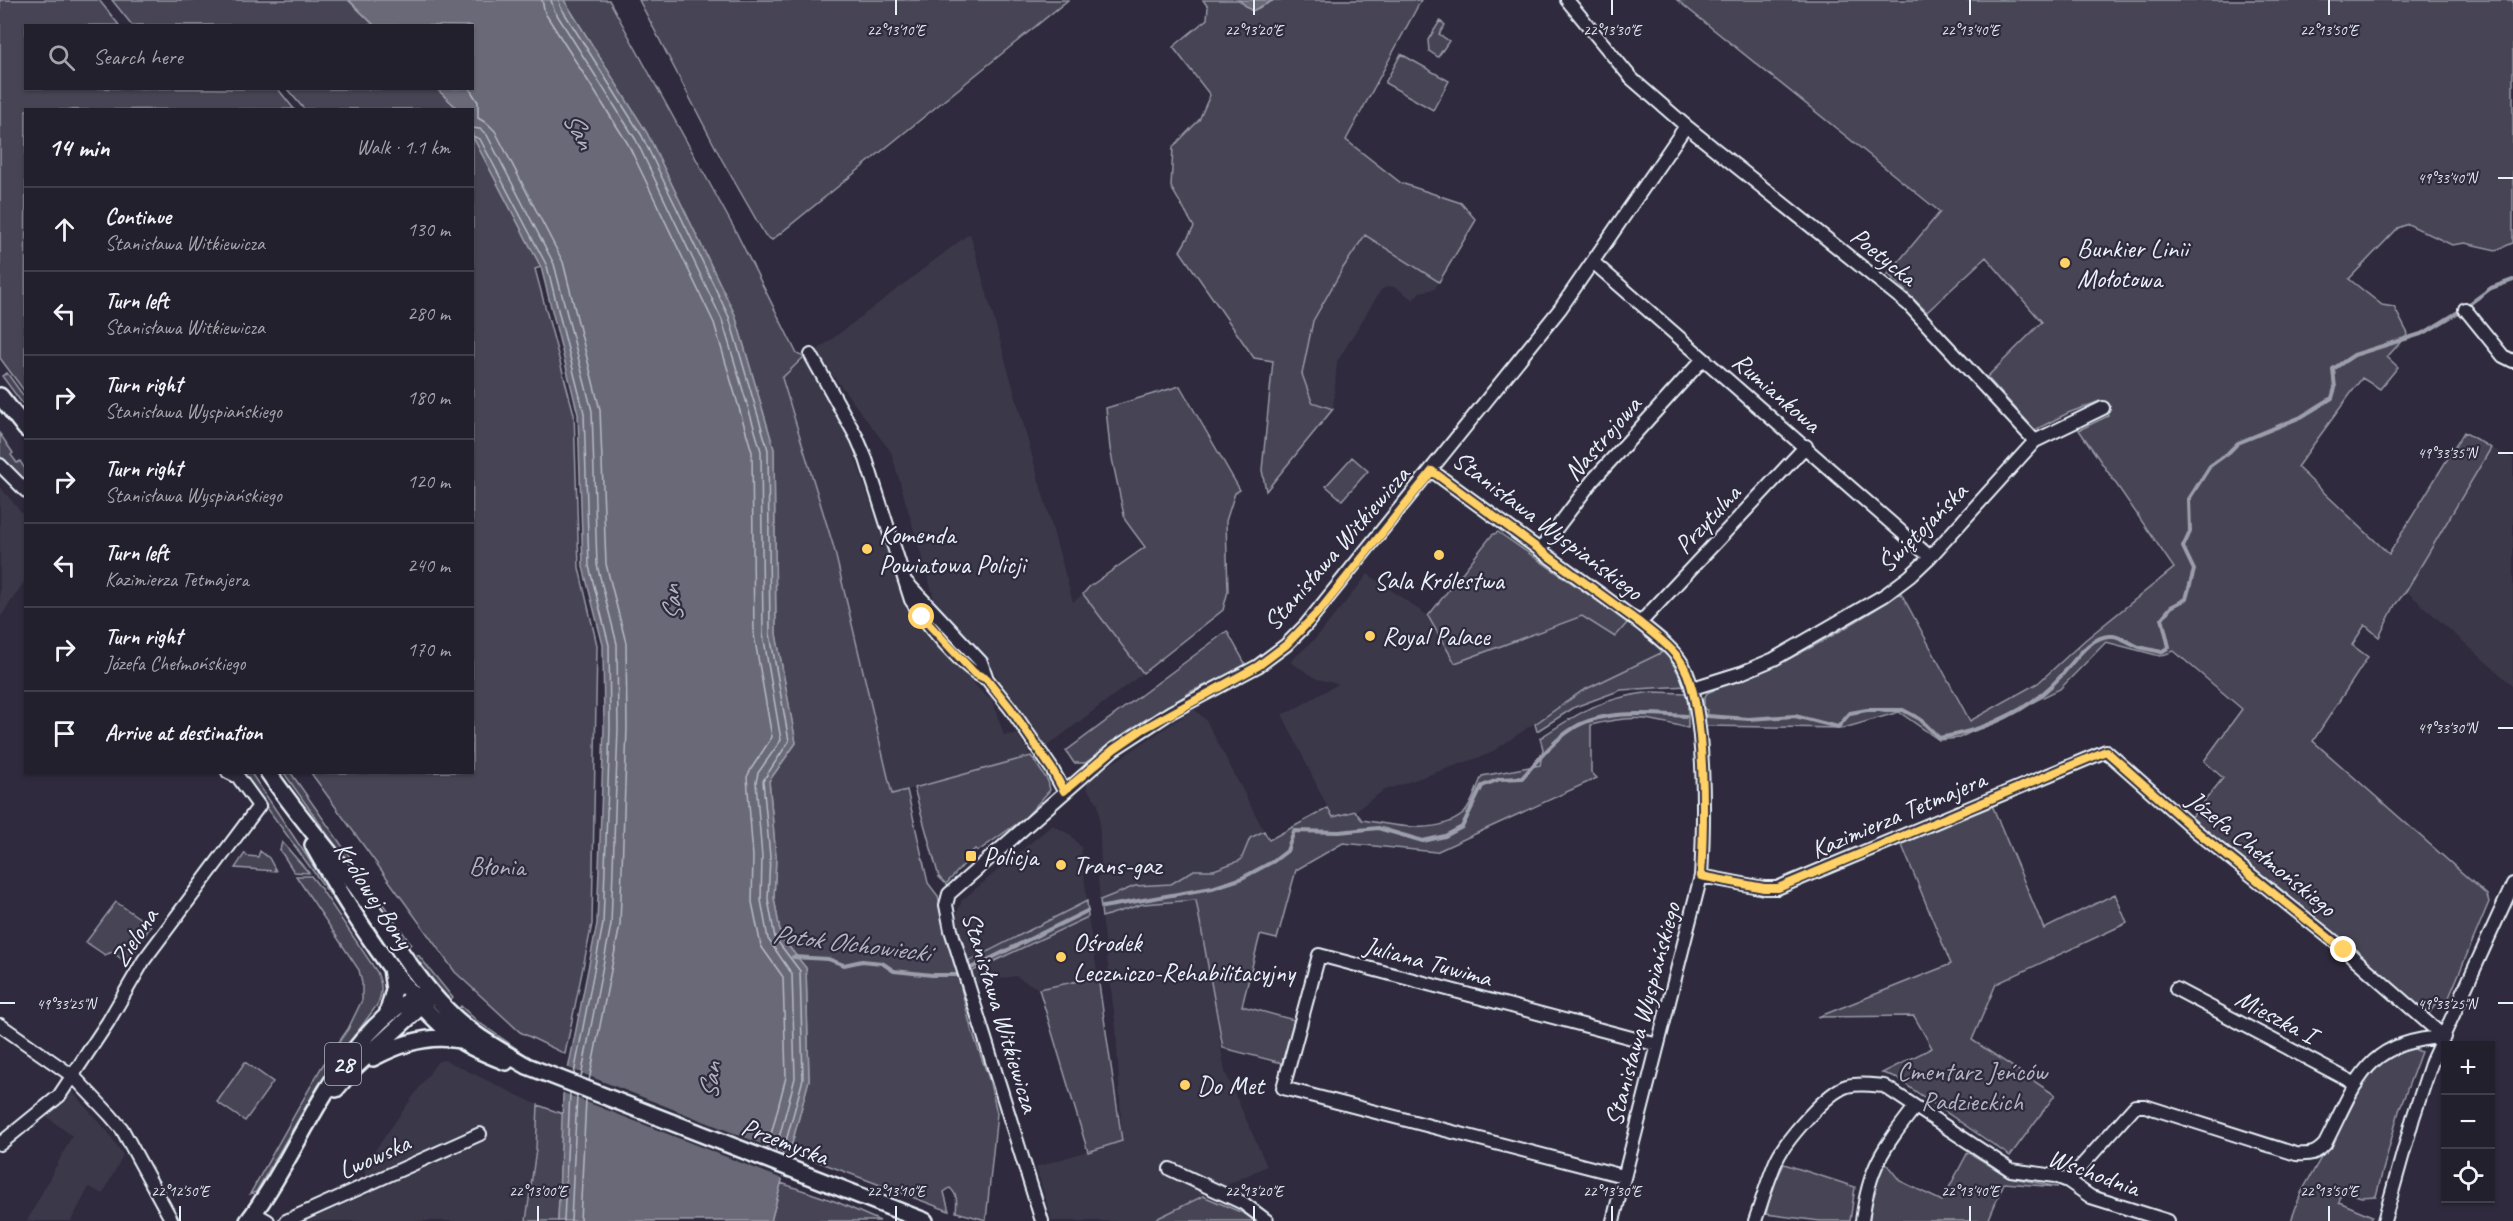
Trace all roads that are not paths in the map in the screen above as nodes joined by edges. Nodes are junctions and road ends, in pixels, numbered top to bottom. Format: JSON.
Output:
{"nodes":[{"id":1,"x":1567,"y":0,"type":"edge"},
{"id":2,"x":1686,"y":126,"type":"junction"},
{"id":3,"x":1594,"y":263,"type":"junction"},
{"id":4,"x":2465,"y":309,"type":"dead end"},
{"id":5,"x":811,"y":355,"type":"dead end"},
{"id":6,"x":1703,"y":359,"type":"junction"},
{"id":7,"x":2513,"y":361,"type":"edge"},
{"id":8,"x":0,"y":396,"type":"edge"},
{"id":9,"x":2103,"y":408,"type":"dead end"},
{"id":10,"x":24,"y":426,"type":"edge"},
{"id":11,"x":2035,"y":441,"type":"junction"},
{"id":12,"x":1806,"y":446,"type":"junction"},
{"id":13,"x":0,"y":465,"type":"edge"},
{"id":14,"x":1432,"y":471,"type":"junction"},
{"id":15,"x":24,"y":489,"type":"edge"},
{"id":16,"x":1539,"y":550,"type":"junction"},
{"id":17,"x":1930,"y":557,"type":"junction"},
{"id":18,"x":1640,"y":623,"type":"junction"},
{"id":19,"x":1693,"y":688,"type":"junction"},
{"id":20,"x":2106,"y":751,"type":"joint"},
{"id":21,"x":232,"y":774,"type":"edge"},
{"id":22,"x":269,"y":774,"type":"edge"},
{"id":23,"x":1064,"y":791,"type":"junction"},
{"id":24,"x":293,"y":810,"type":"junction"},
{"id":25,"x":1701,"y":876,"type":"junction"},
{"id":26,"x":2513,"y":884,"type":"edge"},
{"id":27,"x":390,"y":965,"type":"junction"},
{"id":28,"x":415,"y":971,"type":"junction"},
{"id":29,"x":2176,"y":989,"type":"dead end"},
{"id":30,"x":420,"y":1002,"type":"junction"},
{"id":31,"x":447,"y":1011,"type":"junction"},
{"id":32,"x":387,"y":1015,"type":"junction"},
{"id":33,"x":0,"y":1025,"type":"edge"},
{"id":34,"x":2444,"y":1037,"type":"junction"},
{"id":35,"x":462,"y":1041,"type":"junction"},
{"id":36,"x":1658,"y":1045,"type":"junction"},
{"id":37,"x":354,"y":1068,"type":"junction"},
{"id":38,"x":532,"y":1069,"type":"junction"},
{"id":39,"x":71,"y":1080,"type":"junction"},
{"id":40,"x":2356,"y":1084,"type":"junction"},
{"id":41,"x":1915,"y":1107,"type":"junction"},
{"id":42,"x":309,"y":1121,"type":"junction"},
{"id":43,"x":480,"y":1134,"type":"dead end"},
{"id":44,"x":0,"y":1144,"type":"edge"},
{"id":45,"x":1170,"y":1169,"type":"dead end"},
{"id":46,"x":1623,"y":1176,"type":"junction"},
{"id":47,"x":2068,"y":1181,"type":"junction"},
{"id":48,"x":251,"y":1217,"type":"edge"},
{"id":49,"x":172,"y":1221,"type":"edge"},
{"id":50,"x":268,"y":1221,"type":"edge"},
{"id":51,"x":286,"y":1221,"type":"edge"},
{"id":52,"x":925,"y":1221,"type":"edge"},
{"id":53,"x":1042,"y":1221,"type":"edge"},
{"id":54,"x":1267,"y":1221,"type":"edge"},
{"id":55,"x":1613,"y":1221,"type":"edge"},
{"id":56,"x":1755,"y":1221,"type":"edge"},
{"id":57,"x":1862,"y":1221,"type":"edge"},
{"id":58,"x":2168,"y":1221,"type":"edge"},
{"id":59,"x":2384,"y":1221,"type":"edge"}],
"edges":[{"from":1,"to":2,"type":"street"},
{"from":2,"to":3,"type":"street","name":"Stanisława Wyspiańskiego"},
{"from":2,"to":11,"type":"street","name":"Poetycka"},
{"from":3,"to":6,"type":"street","name":"Rumiankowa"},
{"from":3,"to":14,"type":"street","name":"Stanisława Wyspiańskiego"},
{"from":4,"to":7,"type":"street"},
{"from":5,"to":23,"type":"street"},
{"from":6,"to":12,"type":"street","name":"Rumiankowa"},
{"from":6,"to":16,"type":"street","name":"Nastrojowa"},
{"from":8,"to":10,"type":"main road"},
{"from":9,"to":11,"type":"street","name":"Świętojańska"},
{"from":11,"to":17,"type":"street","name":"Świętojańska"},
{"from":12,"to":17,"type":"street","name":"Rumiankowa"},
{"from":12,"to":18,"type":"street","name":"Przytulna"},
{"from":13,"to":15,"type":"street"},
{"from":14,"to":16,"type":"street","name":"Stanisława Wyspiańskiego"},
{"from":14,"to":23,"type":"street","name":"Stanisława Witkiewicza"},
{"from":16,"to":18,"type":"street","name":"Stanisława Wyspiańskiego"},
{"from":17,"to":19,"type":"street","name":"Świętojańska"},
{"from":18,"to":19,"type":"street","name":"Stanisława Wyspiańskiego"},
{"from":19,"to":25,"type":"street","name":"Stanisława Wyspiańskiego"},
{"from":20,"to":25,"type":"street","name":"Kazimierza Tetmajera"},
{"from":20,"to":34,"type":"street","name":"Józefa Chełmońskiego"},
{"from":21,"to":39,"type":"street","name":"Zielona"},
{"from":22,"to":24,"type":"main road","name":"Królowej Bony"},
{"from":23,"to":53,"type":"street","name":"Stanisława Witkiewicza"},
{"from":24,"to":27,"type":"main road","name":"Królowej Bony"},
{"from":24,"to":28,"type":"main road","name":"Królowej Bony"},
{"from":25,"to":36,"type":"street","name":"Stanisława Wyspiańskiego"},
{"from":26,"to":34,"type":"street"},
{"from":27,"to":30,"type":"main road","name":"Królowej Bony"},
{"from":27,"to":32,"type":"main road"},
{"from":28,"to":30,"type":"main road"},
{"from":28,"to":31,"type":"main road","name":"Przemyska"},
{"from":29,"to":40,"type":"street","name":"Mieszka I"},
{"from":30,"to":31,"type":"main road","number":"28"},
{"from":30,"to":32,"type":"main road","number":"28"},
{"from":30,"to":35,"type":"main road","name":"Przemyska"},
{"from":30,"to":37,"type":"main road"},
{"from":31,"to":38,"type":"main road","name":"Przemyska","number":"28"},
{"from":32,"to":42,"type":"main road","number":"28"},
{"from":33,"to":39,"type":"street"},
{"from":34,"to":40,"type":"street"},
{"from":34,"to":59,"type":"street"},
{"from":35,"to":37,"type":"main road","number":"28"},
{"from":35,"to":38,"type":"main road","name":"Przemyska","number":"28"},
{"from":36,"to":46,"type":"street","name":"Stanisława Wyspiańskiego"},
{"from":36,"to":46,"type":"street","name":"Juliana Tuwima"},
{"from":37,"to":42,"type":"main road","number":"28"},
{"from":38,"to":52,"type":"main road","name":"Przemyska","number":"28"},
{"from":39,"to":44,"type":"street","name":"Zielona"},
{"from":39,"to":49,"type":"street"},
{"from":40,"to":47,"type":"street"},
{"from":41,"to":47,"type":"street","name":"Wschodnia"},
{"from":41,"to":56,"type":"street","name":"Wschodnia"},
{"from":41,"to":57,"type":"street"},
{"from":42,"to":48,"type":"main road","number":"28"},
{"from":43,"to":51,"type":"street","name":"Lwowska"},
{"from":45,"to":54,"type":"street"},
{"from":46,"to":55,"type":"street","name":"Stanisława Wyspiańskiego"},
{"from":47,"to":58,"type":"street","name":"Wschodnia"},
{"from":48,"to":50,"type":"street"}]}
